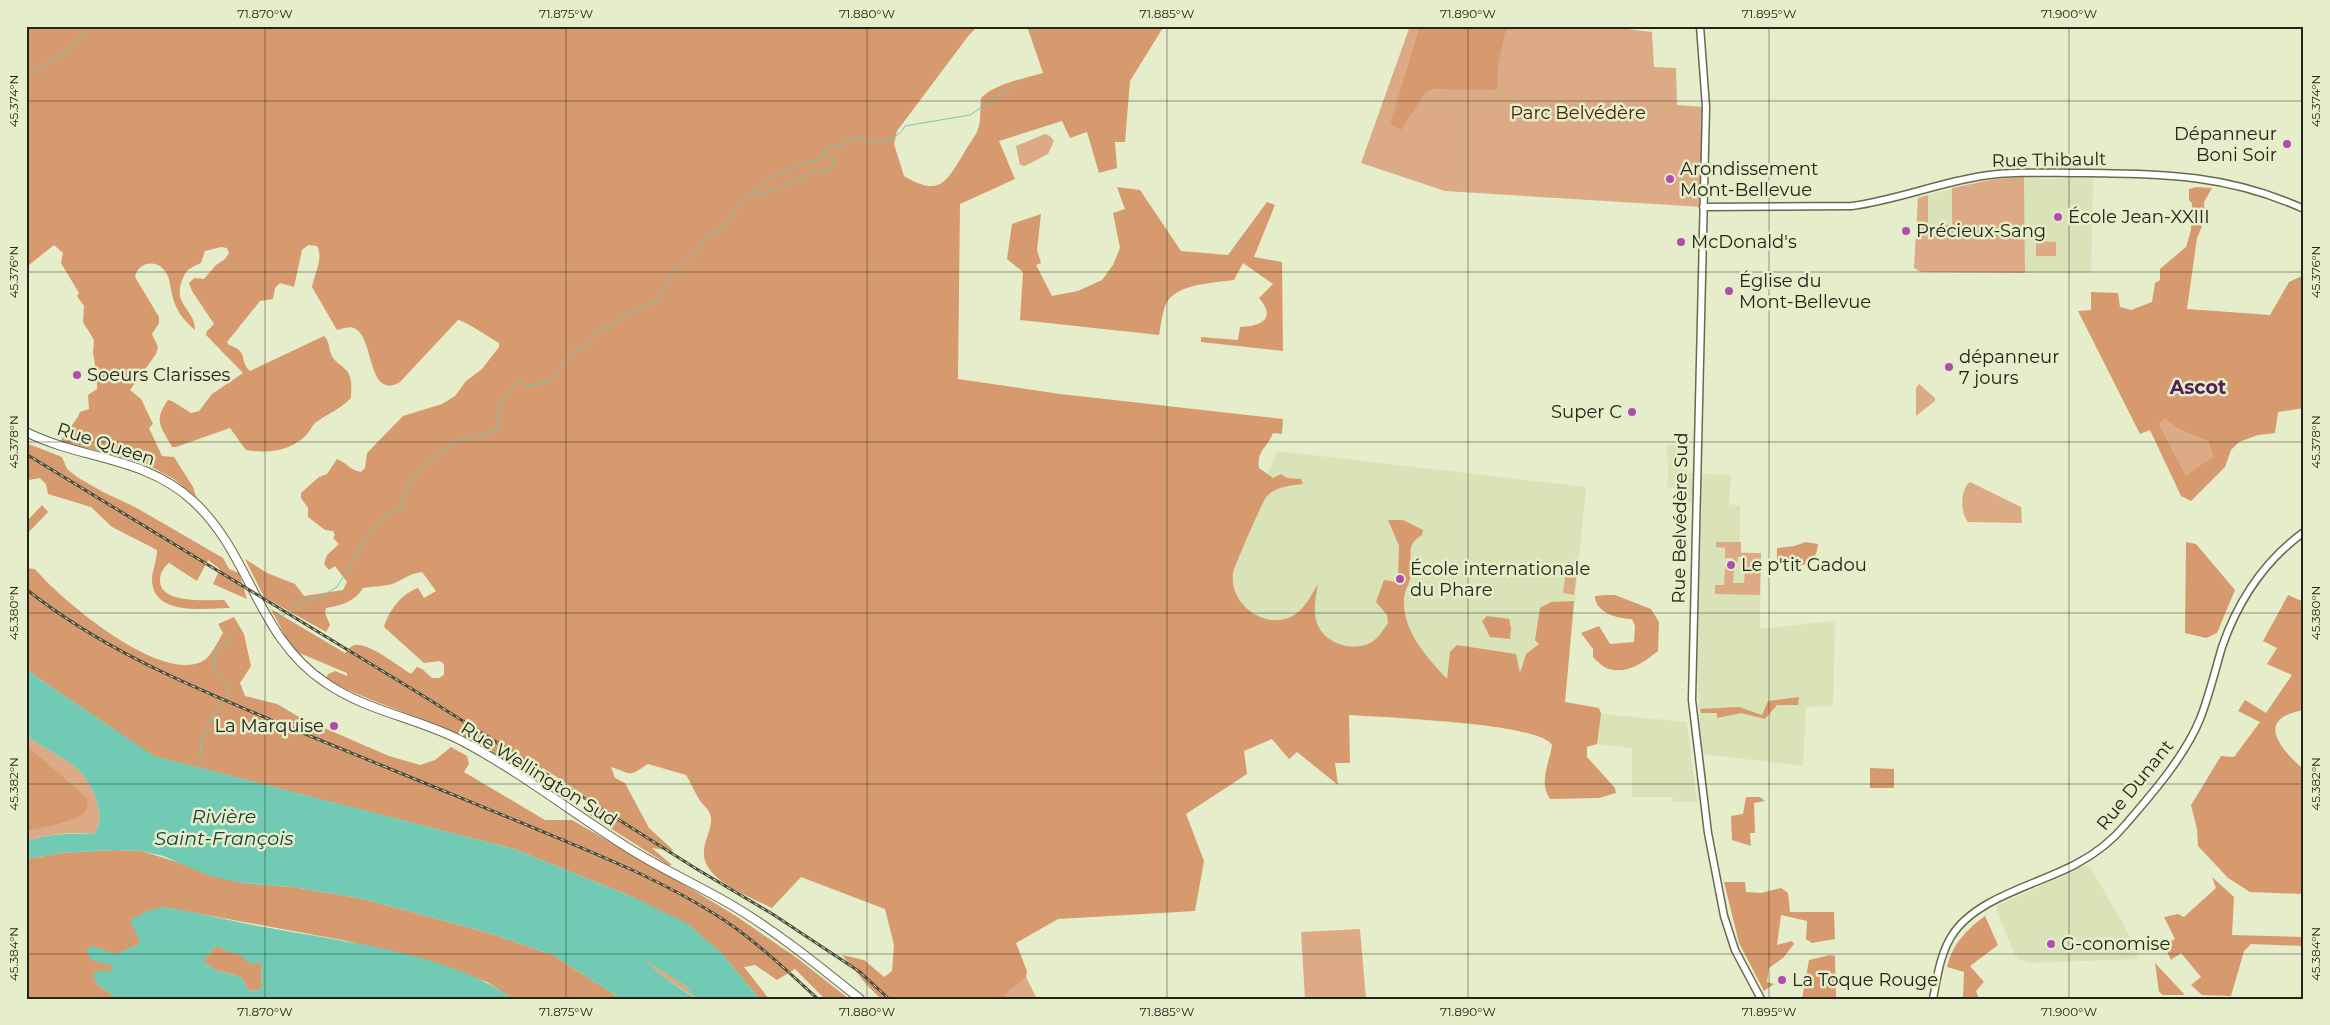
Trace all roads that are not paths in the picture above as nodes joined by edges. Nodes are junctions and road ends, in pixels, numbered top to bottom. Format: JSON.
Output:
{"nodes":[{"id":1,"x":1700,"y":26,"type":"edge"},
{"id":2,"x":1703,"y":207,"type":"junction"},
{"id":3,"x":2304,"y":209,"type":"edge"},
{"id":4,"x":26,"y":432,"type":"edge"},
{"id":5,"x":198,"y":506,"type":"joint"},
{"id":6,"x":2304,"y":532,"type":"edge"},
{"id":7,"x":860,"y":999,"type":"edge"},
{"id":8,"x":1761,"y":999,"type":"edge"},
{"id":9,"x":1933,"y":999,"type":"edge"}],
"edges":[{"from":1,"to":2,"type":"street","name":"Rue Belvédère Sud"},
{"from":2,"to":3,"type":"street","name":"Rue Thibault"},
{"from":2,"to":8,"type":"street","name":"Rue Belvédère Sud"},
{"from":4,"to":5,"type":"main road","name":"Rue Queen"},
{"from":5,"to":7,"type":"main road","name":"Rue Wellington Sud"},
{"from":6,"to":9,"type":"street","name":"Rue Dunant"}]}
